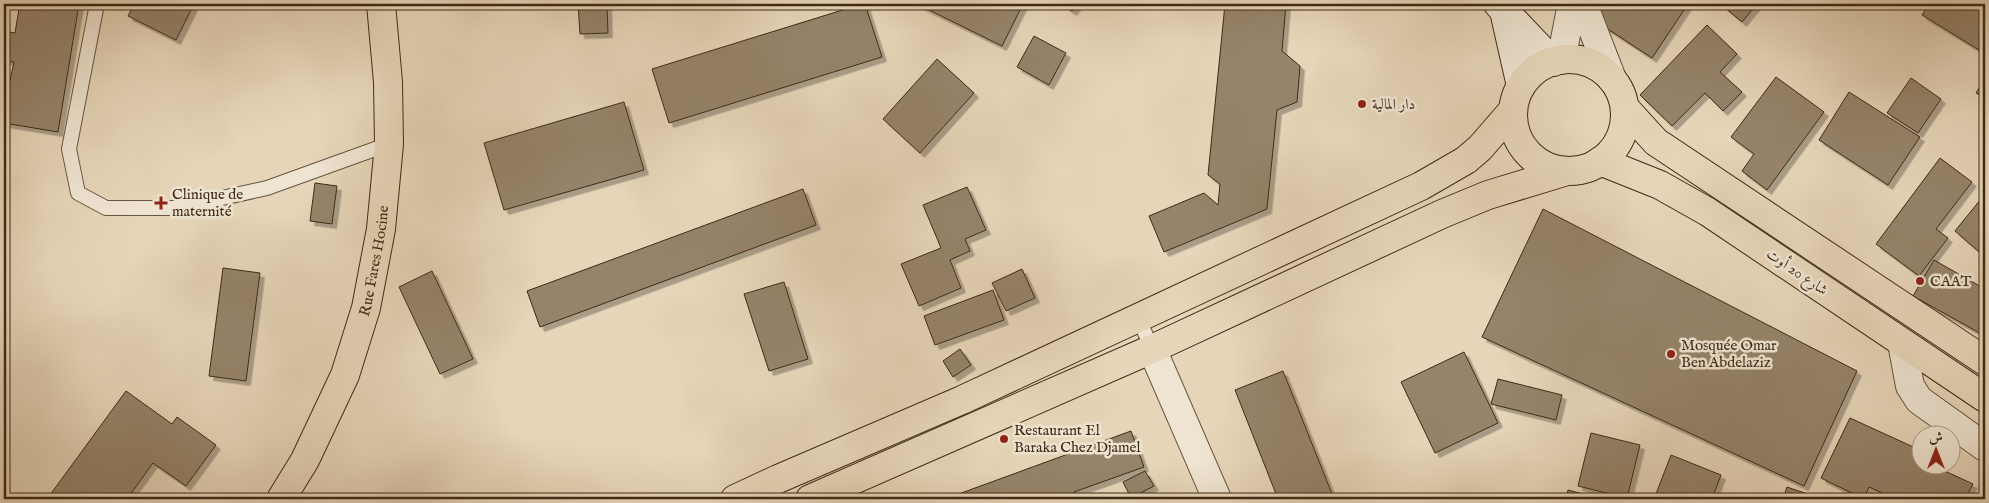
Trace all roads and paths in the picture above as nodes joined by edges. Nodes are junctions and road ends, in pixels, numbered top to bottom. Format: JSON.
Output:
{"nodes":[{"id":1,"x":97,"y":4,"type":"edge"},
{"id":2,"x":381,"y":4,"type":"edge"},
{"id":3,"x":1572,"y":4,"type":"edge"},
{"id":4,"x":1583,"y":4,"type":"edge"},
{"id":5,"x":1501,"y":7,"type":"edge"},
{"id":6,"x":1557,"y":61,"type":"junction"},
{"id":7,"x":1612,"y":79,"type":"junction"},
{"id":8,"x":1517,"y":98,"type":"junction"},
{"id":9,"x":1625,"y":108,"type":"junction"},
{"id":10,"x":389,"y":144,"type":"junction"},
{"id":11,"x":1600,"y":161,"type":"junction"},
{"id":12,"x":1567,"y":171,"type":"junction"},
{"id":13,"x":1138,"y":317,"type":"junction"},
{"id":14,"x":1902,"y":343,"type":"junction"},
{"id":15,"x":1152,"y":349,"type":"junction"},
{"id":16,"x":1985,"y":361,"type":"edge"},
{"id":17,"x":1985,"y":398,"type":"edge"},
{"id":18,"x":1985,"y":447,"type":"edge"},
{"id":19,"x":281,"y":499,"type":"edge"},
{"id":20,"x":735,"y":499,"type":"edge"},
{"id":21,"x":810,"y":499,"type":"edge"},
{"id":22,"x":1217,"y":499,"type":"edge"}],
"edges":[{"from":1,"to":10,"type":"lane"},
{"from":2,"to":10,"type":"main road","name":"Rue Fares Hocine"},
{"from":3,"to":6,"type":"street"},
{"from":4,"to":7,"type":"street"},
{"from":5,"to":6,"type":"street"},
{"from":5,"to":8,"type":"street"},
{"from":6,"to":7,"type":"main road"},
{"from":6,"to":8,"type":"main road"},
{"from":7,"to":9,"type":"main road"},
{"from":8,"to":12,"type":"main road"},
{"from":8,"to":13,"type":"main road"},
{"from":9,"to":11,"type":"main road"},
{"from":9,"to":16,"type":"main road","name":"شارع 20 أوت"},
{"from":10,"to":19,"type":"main road","name":"Rue Fares Hocine"},
{"from":11,"to":12,"type":"main road"},
{"from":11,"to":14,"type":"main road","name":"شارع 20 أوت"},
{"from":12,"to":15,"type":"main road"},
{"from":13,"to":15,"type":"lane"},
{"from":13,"to":20,"type":"main road"},
{"from":14,"to":17,"type":"main road","name":"شارع 20 أوت"},
{"from":14,"to":18,"type":"street"},
{"from":15,"to":21,"type":"main road"},
{"from":15,"to":22,"type":"street"}]}
